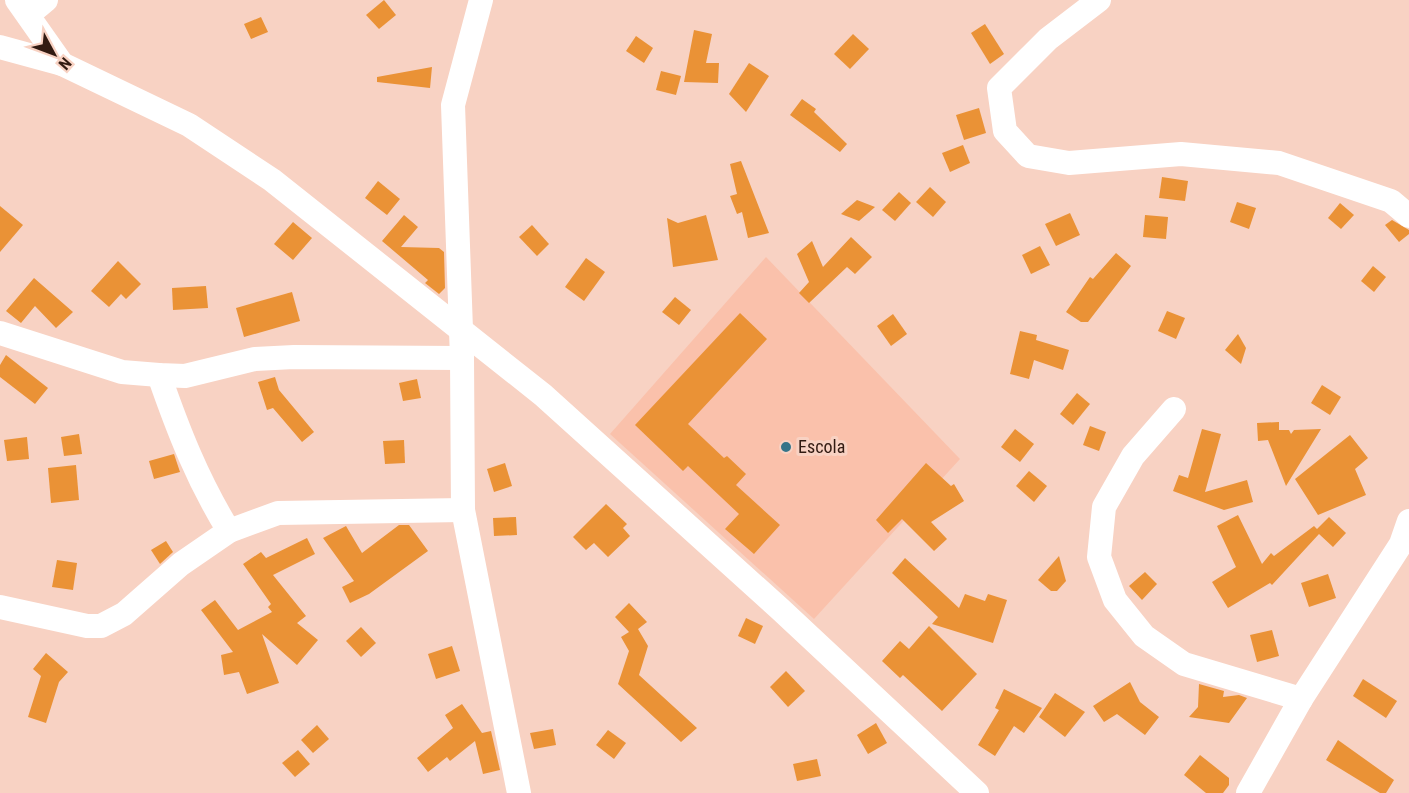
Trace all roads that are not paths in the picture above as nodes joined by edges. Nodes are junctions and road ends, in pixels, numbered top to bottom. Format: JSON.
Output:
{"nodes":[{"id":1,"x":481,"y":0,"type":"edge"},
{"id":2,"x":1099,"y":0,"type":"edge"},
{"id":3,"x":30,"y":5,"type":"edge"},
{"id":4,"x":0,"y":46,"type":"edge"},
{"id":5,"x":62,"y":64,"type":"junction"},
{"id":6,"x":1409,"y":216,"type":"edge"},
{"id":7,"x":459,"y":328,"type":"junction"},
{"id":8,"x":0,"y":333,"type":"edge"},
{"id":9,"x":462,"y":358,"type":"junction"},
{"id":10,"x":159,"y":375,"type":"junction"},
{"id":11,"x":1174,"y":409,"type":"dead end"},
{"id":12,"x":463,"y":510,"type":"junction"},
{"id":13,"x":1409,"y":521,"type":"edge"},
{"id":14,"x":229,"y":531,"type":"junction"},
{"id":15,"x":0,"y":607,"type":"edge"},
{"id":16,"x":1301,"y":699,"type":"junction"},
{"id":17,"x":519,"y":793,"type":"edge"},
{"id":18,"x":977,"y":793,"type":"edge"},
{"id":19,"x":1248,"y":793,"type":"edge"}],
"edges":[{"from":1,"to":7,"type":"street"},
{"from":2,"to":6,"type":"street"},
{"from":3,"to":5,"type":"street"},
{"from":4,"to":5,"type":"street"},
{"from":5,"to":7,"type":"street"},
{"from":7,"to":9,"type":"street"},
{"from":7,"to":18,"type":"street"},
{"from":8,"to":10,"type":"street"},
{"from":9,"to":10,"type":"street"},
{"from":9,"to":12,"type":"street"},
{"from":10,"to":14,"type":"street"},
{"from":11,"to":16,"type":"street"},
{"from":12,"to":14,"type":"street"},
{"from":12,"to":17,"type":"street"},
{"from":13,"to":16,"type":"street"},
{"from":14,"to":15,"type":"street"},
{"from":16,"to":19,"type":"street"}]}
